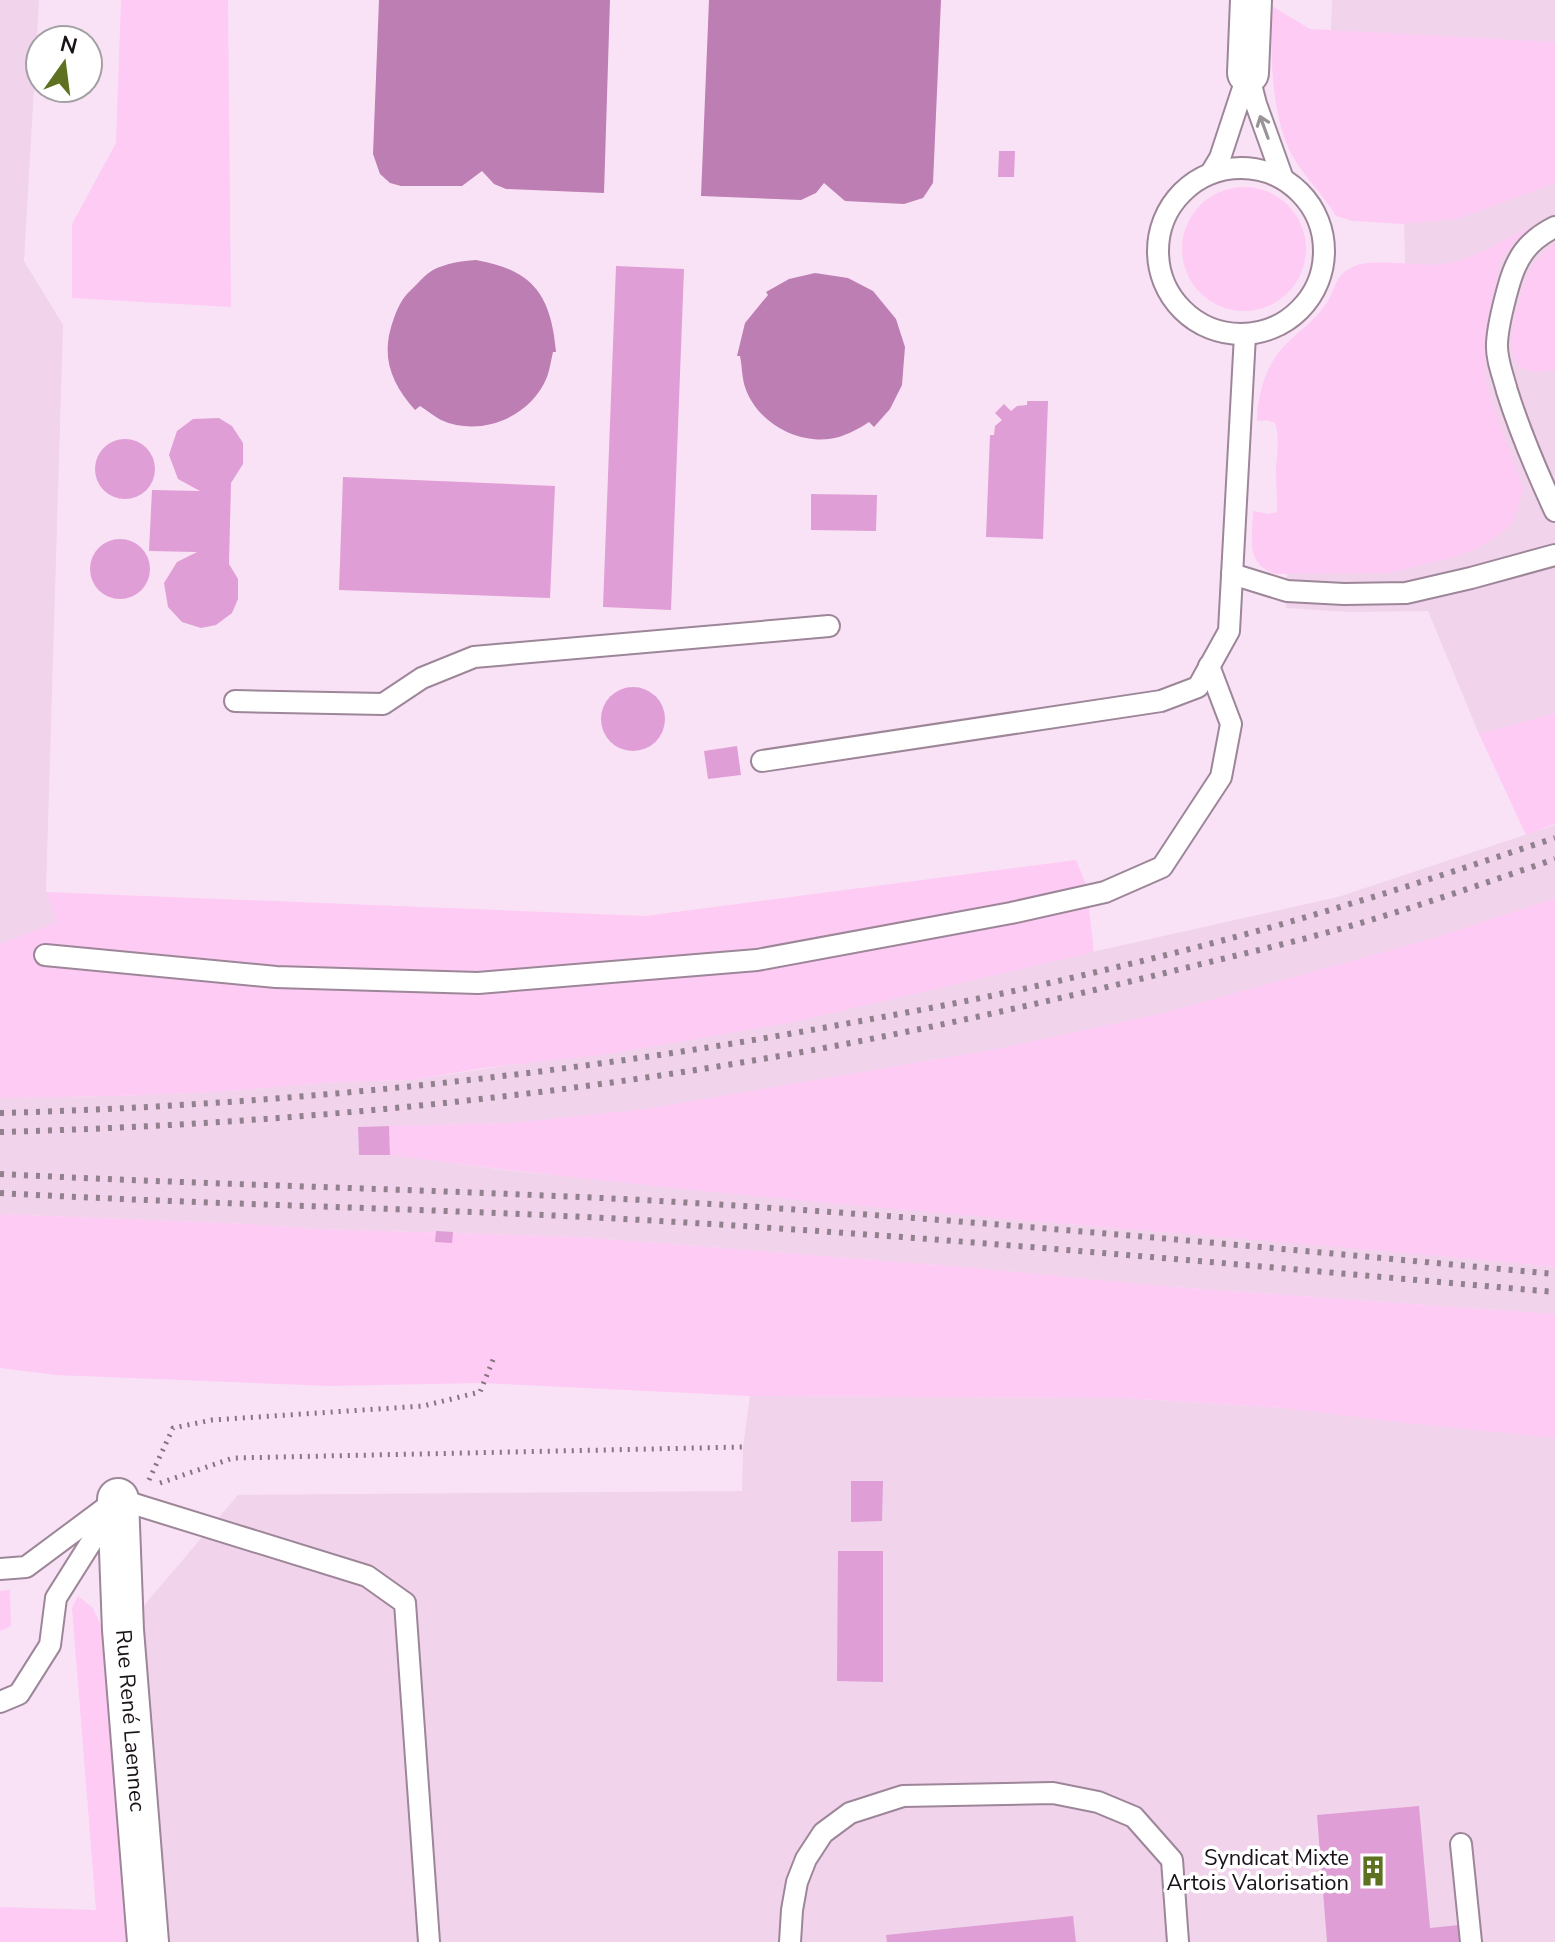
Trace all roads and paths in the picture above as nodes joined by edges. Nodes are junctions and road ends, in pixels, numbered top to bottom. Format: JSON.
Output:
{"nodes":[{"id":1,"x":1251,"y":0,"type":"edge"},
{"id":2,"x":1248,"y":73,"type":"junction"},
{"id":3,"x":1211,"y":173,"type":"junction"},
{"id":4,"x":1283,"y":179,"type":"junction"},
{"id":5,"x":1555,"y":227,"type":"edge"},
{"id":6,"x":1245,"y":335,"type":"junction"},
{"id":7,"x":1555,"y":511,"type":"edge"},
{"id":8,"x":1555,"y":555,"type":"edge"},
{"id":9,"x":1232,"y":574,"type":"junction"},
{"id":10,"x":829,"y":626,"type":"dead end"},
{"id":11,"x":1209,"y":666,"type":"junction"},
{"id":12,"x":235,"y":701,"type":"dead end"},
{"id":13,"x":762,"y":761,"type":"dead end"},
{"id":14,"x":45,"y":955,"type":"dead end"},
{"id":15,"x":495,"y":1355,"type":"dead end"},
{"id":16,"x":743,"y":1447,"type":"dead end"},
{"id":17,"x":132,"y":1493,"type":"junction"},
{"id":18,"x":0,"y":1569,"type":"edge"},
{"id":19,"x":0,"y":1702,"type":"edge"},
{"id":20,"x":1461,"y":1844,"type":"dead end"},
{"id":21,"x":148,"y":1942,"type":"edge"},
{"id":22,"x":429,"y":1942,"type":"edge"},
{"id":23,"x":790,"y":1942,"type":"edge"},
{"id":24,"x":1178,"y":1942,"type":"edge"},
{"id":25,"x":1471,"y":1942,"type":"edge"}],
"edges":[{"from":1,"to":2,"type":"street"},
{"from":2,"to":3,"type":"lane"},
{"from":4,"to":2,"type":"lane","one_way":true},
{"from":3,"to":4,"type":"lane"},
{"from":3,"to":6,"type":"lane"},
{"from":4,"to":6,"type":"lane"},
{"from":5,"to":7,"type":"lane"},
{"from":6,"to":9,"type":"lane"},
{"from":8,"to":9,"type":"lane"},
{"from":9,"to":11,"type":"lane"},
{"from":10,"to":12,"type":"lane"},
{"from":11,"to":13,"type":"lane"},
{"from":11,"to":14,"type":"lane"},
{"from":15,"to":17,"type":"path"},
{"from":16,"to":17,"type":"path"},
{"from":17,"to":18,"type":"lane"},
{"from":17,"to":19,"type":"lane"},
{"from":17,"to":21,"type":"street","name":"Rue René Laennec"},
{"from":17,"to":22,"type":"lane"},
{"from":20,"to":25,"type":"lane"},
{"from":23,"to":24,"type":"lane"}]}
